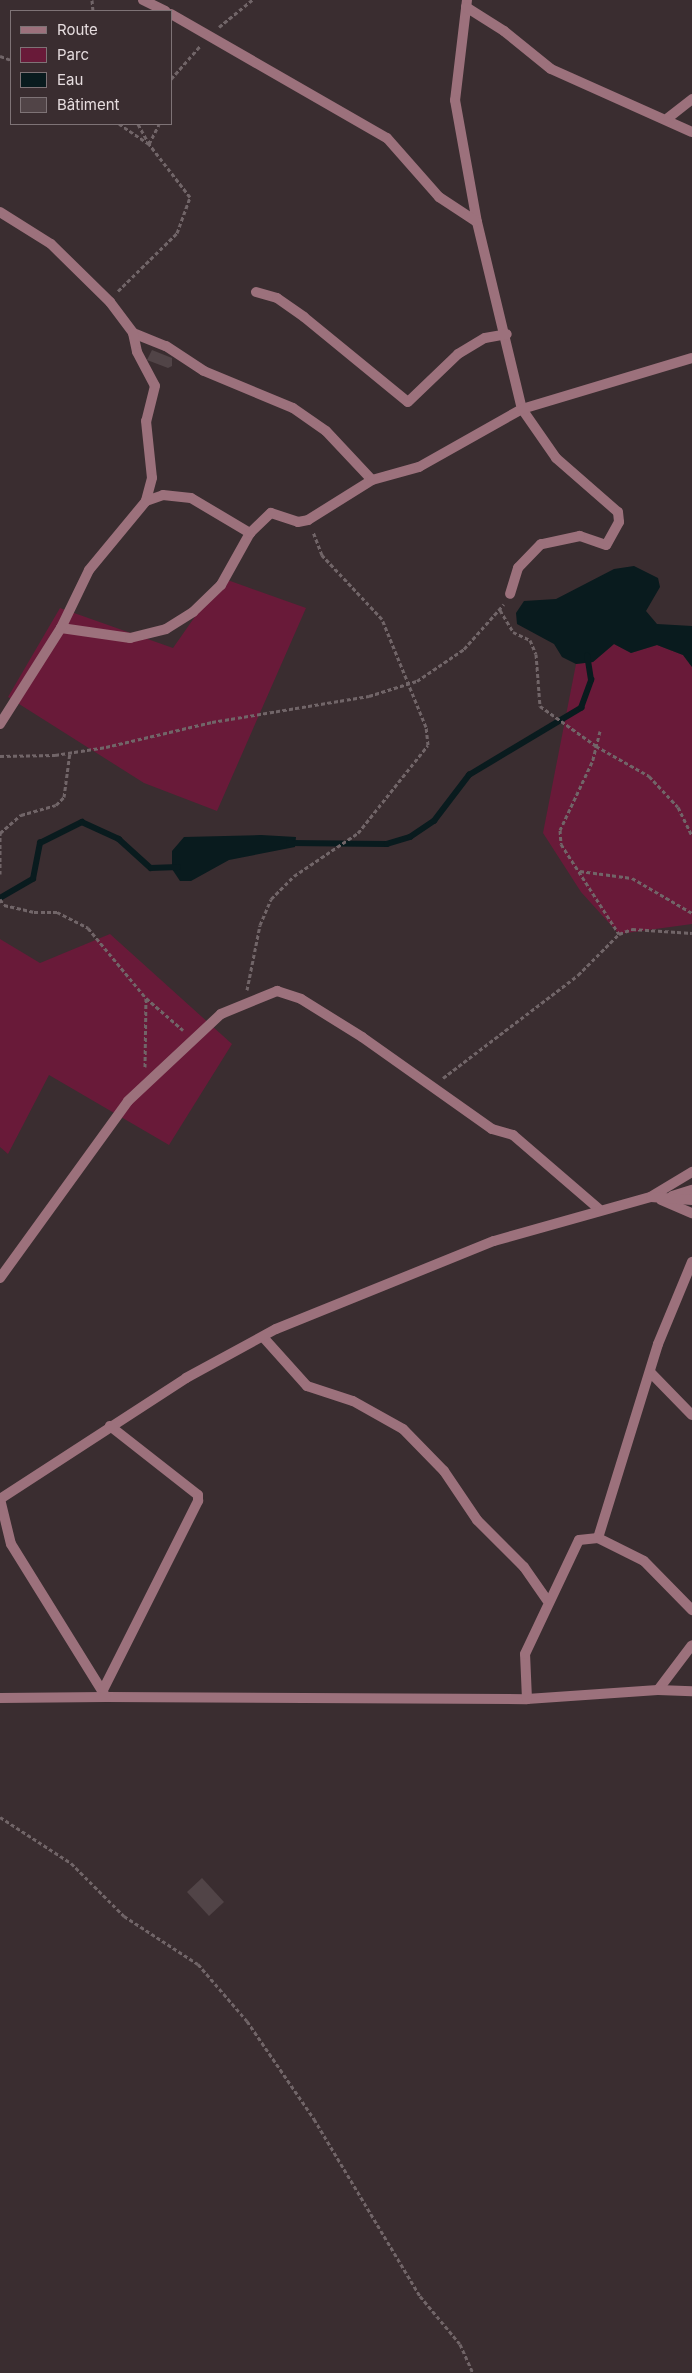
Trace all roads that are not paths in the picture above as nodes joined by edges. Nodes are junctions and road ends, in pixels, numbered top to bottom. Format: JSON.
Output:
{"nodes":[{"id":1,"x":143,"y":0,"type":"edge"},
{"id":2,"x":467,"y":4,"type":"edge"},
{"id":3,"x":164,"y":10,"type":"edge"},
{"id":4,"x":172,"y":15,"type":"edge"},
{"id":5,"x":692,"y":99,"type":"edge"},
{"id":6,"x":668,"y":118,"type":"junction"},
{"id":7,"x":692,"y":132,"type":"edge"},
{"id":8,"x":0,"y":212,"type":"edge"},
{"id":9,"x":477,"y":222,"type":"junction"},
{"id":10,"x":256,"y":292,"type":"dead end"},
{"id":11,"x":133,"y":333,"type":"junction"},
{"id":12,"x":507,"y":334,"type":"junction"},
{"id":13,"x":692,"y":358,"type":"edge"},
{"id":14,"x":522,"y":410,"type":"junction"},
{"id":15,"x":372,"y":480,"type":"junction"},
{"id":16,"x":146,"y":501,"type":"junction"},
{"id":17,"x":250,"y":533,"type":"junction"},
{"id":18,"x":510,"y":594,"type":"road end"},
{"id":19,"x":61,"y":628,"type":"junction"},
{"id":20,"x":0,"y":724,"type":"edge"},
{"id":21,"x":692,"y":1172,"type":"edge"},
{"id":22,"x":692,"y":1190,"type":"edge"},
{"id":23,"x":651,"y":1197,"type":"junction"},
{"id":24,"x":669,"y":1197,"type":"junction"},
{"id":25,"x":692,"y":1200,"type":"edge"},
{"id":26,"x":599,"y":1209,"type":"junction"},
{"id":27,"x":692,"y":1213,"type":"edge"},
{"id":28,"x":692,"y":1262,"type":"edge"},
{"id":29,"x":0,"y":1278,"type":"edge"},
{"id":30,"x":263,"y":1338,"type":"junction"},
{"id":31,"x":650,"y":1372,"type":"junction"},
{"id":32,"x":692,"y":1415,"type":"edge"},
{"id":33,"x":110,"y":1426,"type":"junction"},
{"id":34,"x":0,"y":1499,"type":"edge"},
{"id":35,"x":598,"y":1538,"type":"junction"},
{"id":36,"x":547,"y":1600,"type":"junction"},
{"id":37,"x":692,"y":1610,"type":"edge"},
{"id":38,"x":692,"y":1645,"type":"edge"},
{"id":39,"x":658,"y":1690,"type":"junction"},
{"id":40,"x":692,"y":1691,"type":"edge"},
{"id":41,"x":104,"y":1693,"type":"junction"},
{"id":42,"x":0,"y":1698,"type":"edge"},
{"id":43,"x":526,"y":1699,"type":"junction"}],
"edges":[{"from":1,"to":3,"type":"street"},
{"from":2,"to":6,"type":"street"},
{"from":2,"to":9,"type":"street"},
{"from":4,"to":9,"type":"street"},
{"from":5,"to":6,"type":"street"},
{"from":6,"to":7,"type":"street"},
{"from":8,"to":11,"type":"street"},
{"from":9,"to":12,"type":"street"},
{"from":10,"to":12,"type":"street"},
{"from":11,"to":15,"type":"street"},
{"from":11,"to":16,"type":"street"},
{"from":12,"to":14,"type":"street"},
{"from":13,"to":14,"type":"street"},
{"from":14,"to":15,"type":"street"},
{"from":14,"to":18,"type":"street"},
{"from":15,"to":17,"type":"street"},
{"from":16,"to":17,"type":"street"},
{"from":16,"to":19,"type":"street"},
{"from":17,"to":19,"type":"street"},
{"from":19,"to":20,"type":"street"},
{"from":21,"to":23,"type":"street"},
{"from":22,"to":24,"type":"street"},
{"from":23,"to":24,"type":"street"},
{"from":23,"to":26,"type":"street"},
{"from":23,"to":27,"type":"street"},
{"from":24,"to":25,"type":"street"},
{"from":26,"to":29,"type":"street"},
{"from":26,"to":30,"type":"street"},
{"from":28,"to":31,"type":"street"},
{"from":30,"to":33,"type":"street"},
{"from":30,"to":36,"type":"street"},
{"from":31,"to":32,"type":"street"},
{"from":31,"to":35,"type":"street"},
{"from":33,"to":34,"type":"street"},
{"from":33,"to":41,"type":"street"},
{"from":34,"to":41,"type":"street"},
{"from":35,"to":36,"type":"street"},
{"from":35,"to":37,"type":"street"},
{"from":36,"to":43,"type":"street"},
{"from":38,"to":39,"type":"street"},
{"from":39,"to":40,"type":"street"},
{"from":39,"to":43,"type":"street"},
{"from":41,"to":42,"type":"street"},
{"from":41,"to":43,"type":"street"}]}
